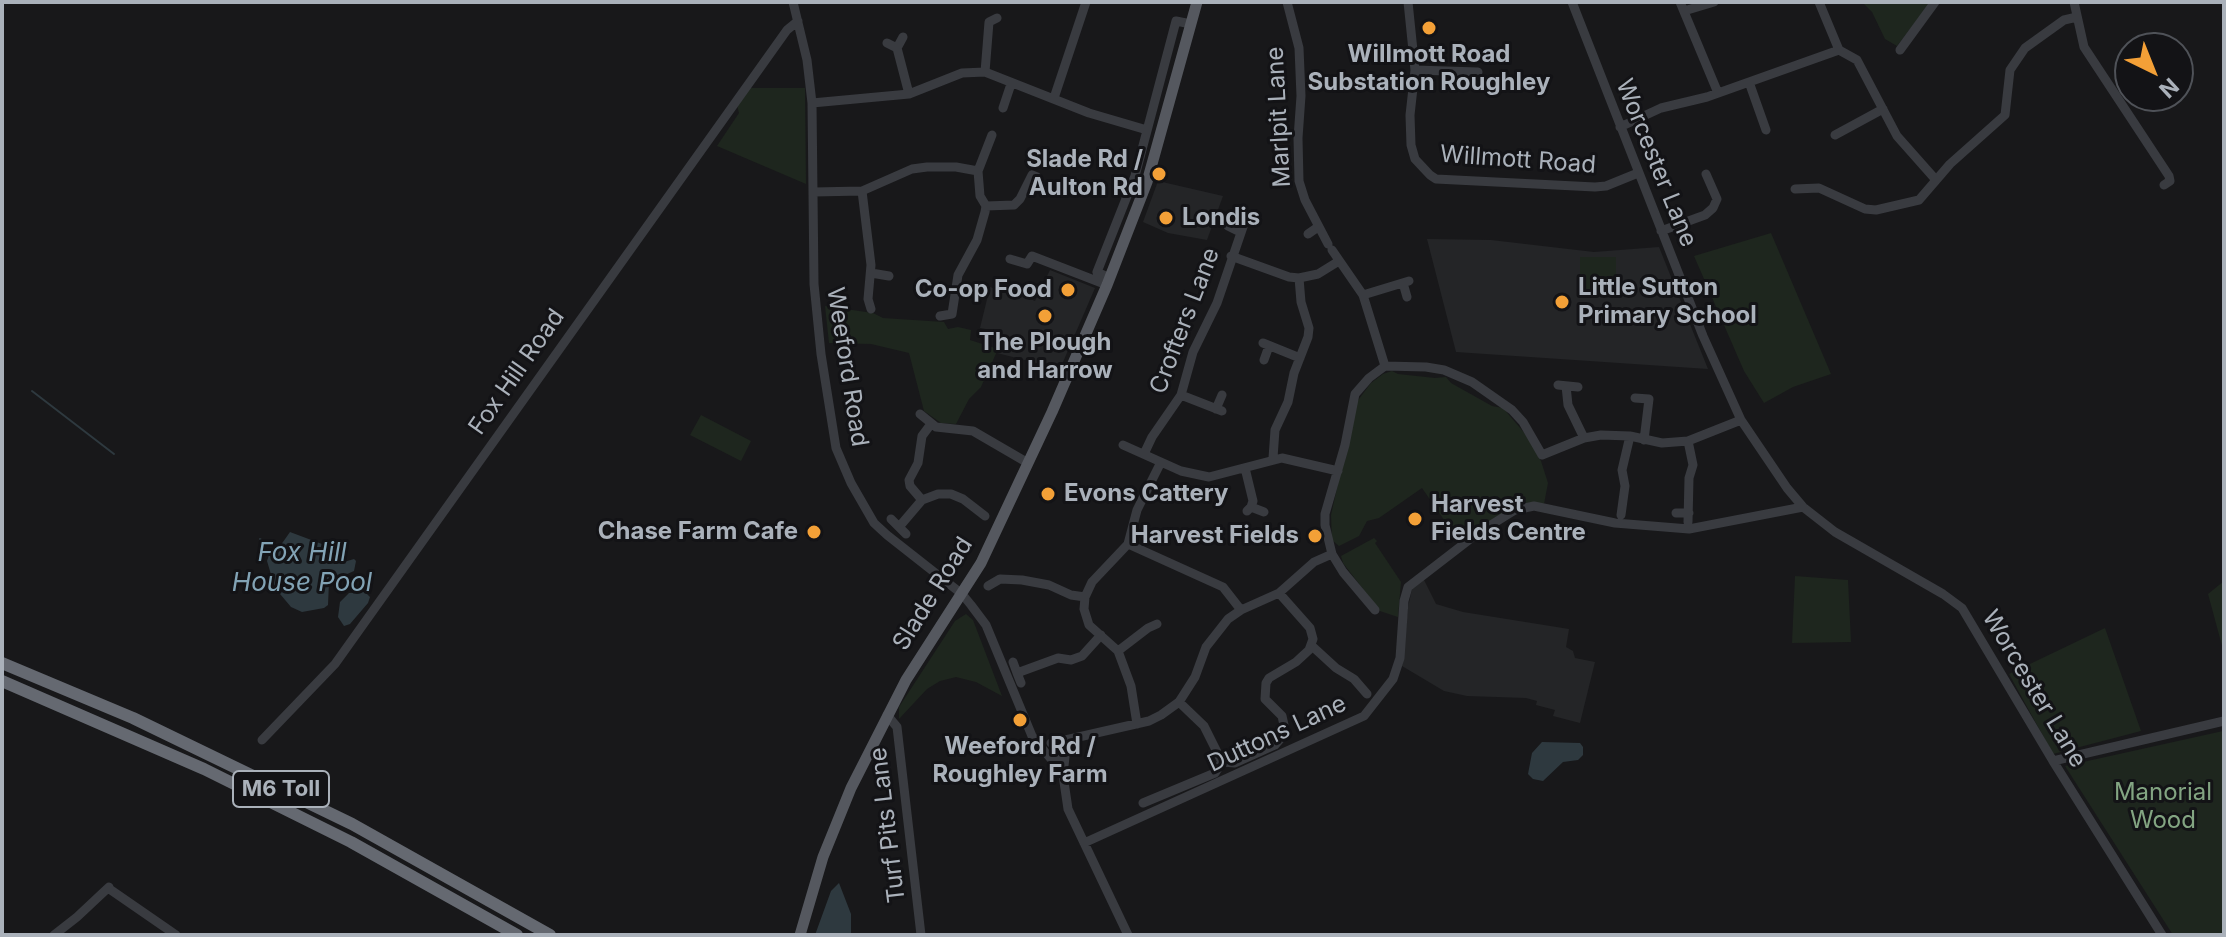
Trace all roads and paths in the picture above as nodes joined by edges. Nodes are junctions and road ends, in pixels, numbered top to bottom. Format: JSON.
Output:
{"nodes":[{"id":1,"x":793,"y":2,"type":"edge"},
{"id":2,"x":1086,"y":2,"type":"edge"},
{"id":3,"x":1197,"y":2,"type":"edge"},
{"id":4,"x":1287,"y":2,"type":"edge"},
{"id":5,"x":1408,"y":2,"type":"edge"},
{"id":6,"x":1572,"y":2,"type":"edge"},
{"id":7,"x":1714,"y":2,"type":"edge"},
{"id":8,"x":1819,"y":2,"type":"edge"},
{"id":9,"x":1935,"y":2,"type":"edge"},
{"id":10,"x":2074,"y":2,"type":"edge"},
{"id":11,"x":1682,"y":7,"type":"edge"},
{"id":12,"x":2077,"y":17,"type":"junction"},
{"id":13,"x":990,"y":19,"type":"dead end"},
{"id":14,"x":798,"y":21,"type":"junction"},
{"id":15,"x":1191,"y":24,"type":"junction"},
{"id":16,"x":903,"y":37,"type":"dead end"},
{"id":17,"x":887,"y":43,"type":"dead end"},
{"id":18,"x":897,"y":48,"type":"junction"},
{"id":19,"x":1839,"y":50,"type":"junction"},
{"id":20,"x":1900,"y":50,"type":"dead end"},
{"id":21,"x":1415,"y":70,"type":"junction"},
{"id":22,"x":985,"y":72,"type":"junction"},
{"id":23,"x":1478,"y":72,"type":"dead end"},
{"id":24,"x":1160,"y":80,"type":"junction"},
{"id":25,"x":1749,"y":82,"type":"junction"},
{"id":26,"x":1174,"y":83,"type":"junction"},
{"id":27,"x":1011,"y":84,"type":"junction"},
{"id":28,"x":1718,"y":93,"type":"junction"},
{"id":29,"x":909,"y":94,"type":"junction"},
{"id":30,"x":1054,"y":98,"type":"junction"},
{"id":31,"x":812,"y":103,"type":"junction"},
{"id":32,"x":1003,"y":108,"type":"dead end"},
{"id":33,"x":1883,"y":109,"type":"junction"},
{"id":34,"x":1620,"y":127,"type":"junction"},
{"id":35,"x":1840,"y":129,"type":"dead end"},
{"id":36,"x":1147,"y":130,"type":"junction"},
{"id":37,"x":1766,"y":130,"type":"dead end"},
{"id":38,"x":992,"y":135,"type":"dead end"},
{"id":39,"x":978,"y":171,"type":"junction"},
{"id":40,"x":1035,"y":173,"type":"dead end"},
{"id":41,"x":1638,"y":173,"type":"junction"},
{"id":42,"x":1705,"y":175,"type":"dead end"},
{"id":43,"x":1135,"y":176,"type":"junction"},
{"id":44,"x":1148,"y":180,"type":"junction"},
{"id":45,"x":1936,"y":180,"type":"junction"},
{"id":46,"x":2164,"y":185,"type":"dead end"},
{"id":47,"x":1795,"y":189,"type":"dead end"},
{"id":48,"x":862,"y":191,"type":"junction"},
{"id":49,"x":814,"y":192,"type":"junction"},
{"id":50,"x":986,"y":206,"type":"junction"},
{"id":51,"x":1245,"y":221,"type":"dead end"},
{"id":52,"x":1228,"y":226,"type":"dead end"},
{"id":53,"x":1318,"y":227,"type":"junction"},
{"id":54,"x":1661,"y":231,"type":"junction"},
{"id":55,"x":1240,"y":232,"type":"junction"},
{"id":56,"x":1308,"y":234,"type":"dead end"},
{"id":57,"x":1231,"y":256,"type":"junction"},
{"id":58,"x":1010,"y":259,"type":"dead end"},
{"id":59,"x":1339,"y":261,"type":"junction"},
{"id":60,"x":871,"y":273,"type":"junction"},
{"id":61,"x":889,"y":276,"type":"dead end"},
{"id":62,"x":1299,"y":278,"type":"junction"},
{"id":63,"x":1109,"y":281,"type":"junction"},
{"id":64,"x":1363,"y":295,"type":"junction"},
{"id":65,"x":1407,"y":297,"type":"dead end"},
{"id":66,"x":871,"y":309,"type":"dead end"},
{"id":67,"x":940,"y":316,"type":"dead end"},
{"id":68,"x":1300,"y":358,"type":"junction"},
{"id":69,"x":1264,"y":360,"type":"dead end"},
{"id":70,"x":1385,"y":366,"type":"junction"},
{"id":71,"x":1578,"y":387,"type":"dead end"},
{"id":72,"x":1181,"y":395,"type":"junction"},
{"id":73,"x":1222,"y":395,"type":"dead end"},
{"id":74,"x":1635,"y":398,"type":"dead end"},
{"id":75,"x":920,"y":414,"type":"dead end"},
{"id":76,"x":1741,"y":420,"type":"junction"},
{"id":77,"x":931,"y":424,"type":"junction"},
{"id":78,"x":1630,"y":436,"type":"junction"},
{"id":79,"x":1584,"y":438,"type":"junction"},
{"id":80,"x":1644,"y":440,"type":"junction"},
{"id":81,"x":1688,"y":441,"type":"junction"},
{"id":82,"x":1123,"y":445,"type":"dead end"},
{"id":83,"x":1144,"y":454,"type":"junction"},
{"id":84,"x":1542,"y":455,"type":"junction"},
{"id":85,"x":1273,"y":458,"type":"junction"},
{"id":86,"x":1161,"y":462,"type":"junction"},
{"id":87,"x":1028,"y":463,"type":"junction"},
{"id":88,"x":1245,"y":468,"type":"junction"},
{"id":89,"x":1547,"y":468,"type":"dead end"},
{"id":90,"x":1338,"y":471,"type":"junction"},
{"id":91,"x":922,"y":500,"type":"junction"},
{"id":92,"x":1803,"y":507,"type":"junction"},
{"id":93,"x":1619,"y":509,"type":"dead end"},
{"id":94,"x":1264,"y":512,"type":"dead end"},
{"id":95,"x":1676,"y":513,"type":"dead end"},
{"id":96,"x":986,"y":516,"type":"dead end"},
{"id":97,"x":891,"y":519,"type":"dead end"},
{"id":98,"x":1128,"y":544,"type":"junction"},
{"id":99,"x":1332,"y":554,"type":"junction"},
{"id":100,"x":996,"y":568,"type":"dead end"},
{"id":101,"x":1000,"y":579,"type":"junction"},
{"id":102,"x":988,"y":586,"type":"dead end"},
{"id":103,"x":1279,"y":593,"type":"junction"},
{"id":104,"x":962,"y":594,"type":"junction"},
{"id":105,"x":1085,"y":597,"type":"junction"},
{"id":106,"x":1369,"y":607,"type":"dead end"},
{"id":107,"x":1241,"y":610,"type":"junction"},
{"id":108,"x":1142,"y":618,"type":"dead end"},
{"id":109,"x":1101,"y":635,"type":"junction"},
{"id":110,"x":1312,"y":646,"type":"junction"},
{"id":111,"x":1118,"y":651,"type":"junction"},
{"id":112,"x":1013,"y":662,"type":"dead end"},
{"id":113,"x":2,"y":663,"type":"edge"},
{"id":114,"x":2,"y":681,"type":"edge"},
{"id":115,"x":1367,"y":694,"type":"dead end"},
{"id":116,"x":1179,"y":702,"type":"junction"},
{"id":117,"x":887,"y":715,"type":"junction"},
{"id":118,"x":1026,"y":721,"type":"junction"},
{"id":119,"x":2224,"y":721,"type":"edge"},
{"id":120,"x":1137,"y":724,"type":"junction"},
{"id":121,"x":1084,"y":737,"type":"junction"},
{"id":122,"x":262,"y":740,"type":"dead end"},
{"id":123,"x":1056,"y":742,"type":"junction"},
{"id":124,"x":1059,"y":756,"type":"junction"},
{"id":125,"x":2053,"y":761,"type":"junction"},
{"id":126,"x":1222,"y":762,"type":"junction"},
{"id":127,"x":1143,"y":803,"type":"dead end"},
{"id":128,"x":1084,"y":843,"type":"junction"},
{"id":129,"x":54,"y":935,"type":"edge"},
{"id":130,"x":176,"y":935,"type":"edge"},
{"id":131,"x":517,"y":935,"type":"edge"},
{"id":132,"x":550,"y":935,"type":"edge"},
{"id":133,"x":800,"y":935,"type":"edge"},
{"id":134,"x":921,"y":935,"type":"edge"},
{"id":135,"x":1128,"y":935,"type":"edge"},
{"id":136,"x":2162,"y":935,"type":"edge"}],
"edges":[{"from":1,"to":14,"type":"street","name":"Weeford Road"},
{"from":2,"to":30,"type":"street"},
{"from":3,"to":15,"type":"main road","name":"Slade Road"},
{"from":4,"to":53,"type":"street","name":"Marlpit Lane"},
{"from":5,"to":21,"type":"street","name":"Willmott Road"},
{"from":6,"to":34,"type":"street","name":"Worcester Lane"},
{"from":7,"to":11,"type":"street"},
{"from":8,"to":19,"type":"street"},
{"from":9,"to":20,"type":"street"},
{"from":10,"to":12,"type":"street"},
{"from":11,"to":28,"type":"street"},
{"from":12,"to":45,"type":"street"},
{"from":12,"to":46,"type":"street"},
{"from":13,"to":22,"type":"street"},
{"from":14,"to":31,"type":"street","name":"Weeford Road"},
{"from":14,"to":122,"type":"street","name":"Fox Hill Road"},
{"from":15,"to":24,"type":"street"},
{"from":15,"to":26,"type":"main road","name":"Slade Road"},
{"from":16,"to":18,"type":"street"},
{"from":17,"to":18,"type":"street"},
{"from":18,"to":29,"type":"street"},
{"from":19,"to":25,"type":"street"},
{"from":19,"to":33,"type":"street"},
{"from":21,"to":23,"type":"street"},
{"from":21,"to":41,"type":"street","name":"Willmott Road"},
{"from":22,"to":27,"type":"street"},
{"from":22,"to":29,"type":"street"},
{"from":24,"to":26,"type":"street"},
{"from":24,"to":36,"type":"street"},
{"from":25,"to":28,"type":"street"},
{"from":25,"to":37,"type":"street"},
{"from":26,"to":44,"type":"main road","name":"Slade Road"},
{"from":27,"to":30,"type":"street"},
{"from":27,"to":32,"type":"street"},
{"from":28,"to":34,"type":"street"},
{"from":29,"to":31,"type":"street"},
{"from":30,"to":36,"type":"street"},
{"from":31,"to":49,"type":"street","name":"Weeford Road"},
{"from":33,"to":35,"type":"street"},
{"from":33,"to":45,"type":"street"},
{"from":34,"to":41,"type":"street","name":"Worcester Lane"},
{"from":36,"to":43,"type":"street"},
{"from":38,"to":39,"type":"street"},
{"from":39,"to":48,"type":"street"},
{"from":39,"to":50,"type":"street"},
{"from":40,"to":50,"type":"street"},
{"from":41,"to":54,"type":"street","name":"Worcester Lane"},
{"from":42,"to":54,"type":"street"},
{"from":43,"to":44,"type":"street"},
{"from":43,"to":63,"type":"street"},
{"from":44,"to":63,"type":"main road","name":"Slade Road"},
{"from":45,"to":47,"type":"street"},
{"from":48,"to":49,"type":"street"},
{"from":48,"to":60,"type":"street"},
{"from":49,"to":104,"type":"street","name":"Weeford Road"},
{"from":50,"to":67,"type":"street"},
{"from":51,"to":55,"type":"street","name":"Crofters Lane"},
{"from":52,"to":55,"type":"street"},
{"from":53,"to":56,"type":"street"},
{"from":53,"to":59,"type":"street","name":"Marlpit Lane"},
{"from":54,"to":76,"type":"street","name":"Worcester Lane"},
{"from":55,"to":57,"type":"street","name":"Crofters Lane"},
{"from":57,"to":62,"type":"street"},
{"from":57,"to":72,"type":"street","name":"Crofters Lane"},
{"from":58,"to":63,"type":"street"},
{"from":59,"to":62,"type":"street"},
{"from":59,"to":64,"type":"street","name":"Marlpit Lane"},
{"from":60,"to":61,"type":"street"},
{"from":60,"to":66,"type":"street"},
{"from":62,"to":68,"type":"street"},
{"from":63,"to":87,"type":"main road","name":"Slade Road"},
{"from":64,"to":65,"type":"street"},
{"from":64,"to":70,"type":"street","name":"Marlpit Lane"},
{"from":68,"to":69,"type":"street"},
{"from":68,"to":85,"type":"street"},
{"from":70,"to":84,"type":"street"},
{"from":70,"to":90,"type":"street"},
{"from":71,"to":79,"type":"street"},
{"from":72,"to":73,"type":"street"},
{"from":72,"to":83,"type":"street","name":"Crofters Lane"},
{"from":74,"to":80,"type":"street"},
{"from":75,"to":77,"type":"street"},
{"from":76,"to":81,"type":"street"},
{"from":76,"to":92,"type":"street","name":"Worcester Lane"},
{"from":77,"to":87,"type":"street"},
{"from":77,"to":91,"type":"street"},
{"from":78,"to":79,"type":"street"},
{"from":78,"to":80,"type":"street"},
{"from":78,"to":93,"type":"street"},
{"from":79,"to":84,"type":"street"},
{"from":80,"to":81,"type":"street"},
{"from":81,"to":95,"type":"street"},
{"from":82,"to":83,"type":"street"},
{"from":83,"to":86,"type":"street"},
{"from":84,"to":89,"type":"street"},
{"from":85,"to":88,"type":"street"},
{"from":85,"to":90,"type":"street"},
{"from":86,"to":88,"type":"street"},
{"from":86,"to":98,"type":"street"},
{"from":87,"to":104,"type":"main road","name":"Slade Road"},
{"from":88,"to":94,"type":"street"},
{"from":90,"to":99,"type":"street"},
{"from":91,"to":96,"type":"street"},
{"from":91,"to":97,"type":"street"},
{"from":92,"to":125,"type":"street","name":"Worcester Lane"},
{"from":92,"to":128,"type":"street","name":"Duttons Lane"},
{"from":98,"to":105,"type":"street"},
{"from":98,"to":107,"type":"street"},
{"from":99,"to":103,"type":"street"},
{"from":99,"to":106,"type":"street"},
{"from":100,"to":101,"type":"street"},
{"from":101,"to":102,"type":"street"},
{"from":101,"to":105,"type":"street"},
{"from":103,"to":107,"type":"street"},
{"from":103,"to":110,"type":"street"},
{"from":104,"to":117,"type":"main road","name":"Slade Road"},
{"from":104,"to":118,"type":"street","name":"Weeford Road"},
{"from":105,"to":109,"type":"street"},
{"from":107,"to":116,"type":"street"},
{"from":108,"to":111,"type":"street"},
{"from":109,"to":111,"type":"street"},
{"from":109,"to":112,"type":"street"},
{"from":110,"to":115,"type":"street"},
{"from":110,"to":126,"type":"street"},
{"from":111,"to":120,"type":"street"},
{"from":113,"to":132,"type":"highway","number":"M6 Toll"},
{"from":114,"to":131,"type":"highway","number":"M6 Toll"},
{"from":116,"to":120,"type":"street"},
{"from":116,"to":126,"type":"street"},
{"from":117,"to":133,"type":"main road","name":"Slade Road"},
{"from":117,"to":134,"type":"street","name":"Turf Pits Lane"},
{"from":118,"to":123,"type":"street","name":"Weeford Road"},
{"from":118,"to":124,"type":"street","name":"Weeford Road"},
{"from":119,"to":125,"type":"street"},
{"from":120,"to":121,"type":"street"},
{"from":121,"to":123,"type":"street"},
{"from":121,"to":124,"type":"street"},
{"from":123,"to":124,"type":"street"},
{"from":123,"to":124,"type":"street"},
{"from":124,"to":128,"type":"street"},
{"from":125,"to":136,"type":"street","name":"Worcester Lane"},
{"from":126,"to":127,"type":"street"},
{"from":128,"to":135,"type":"street"},
{"from":129,"to":130,"type":"street"}]}
